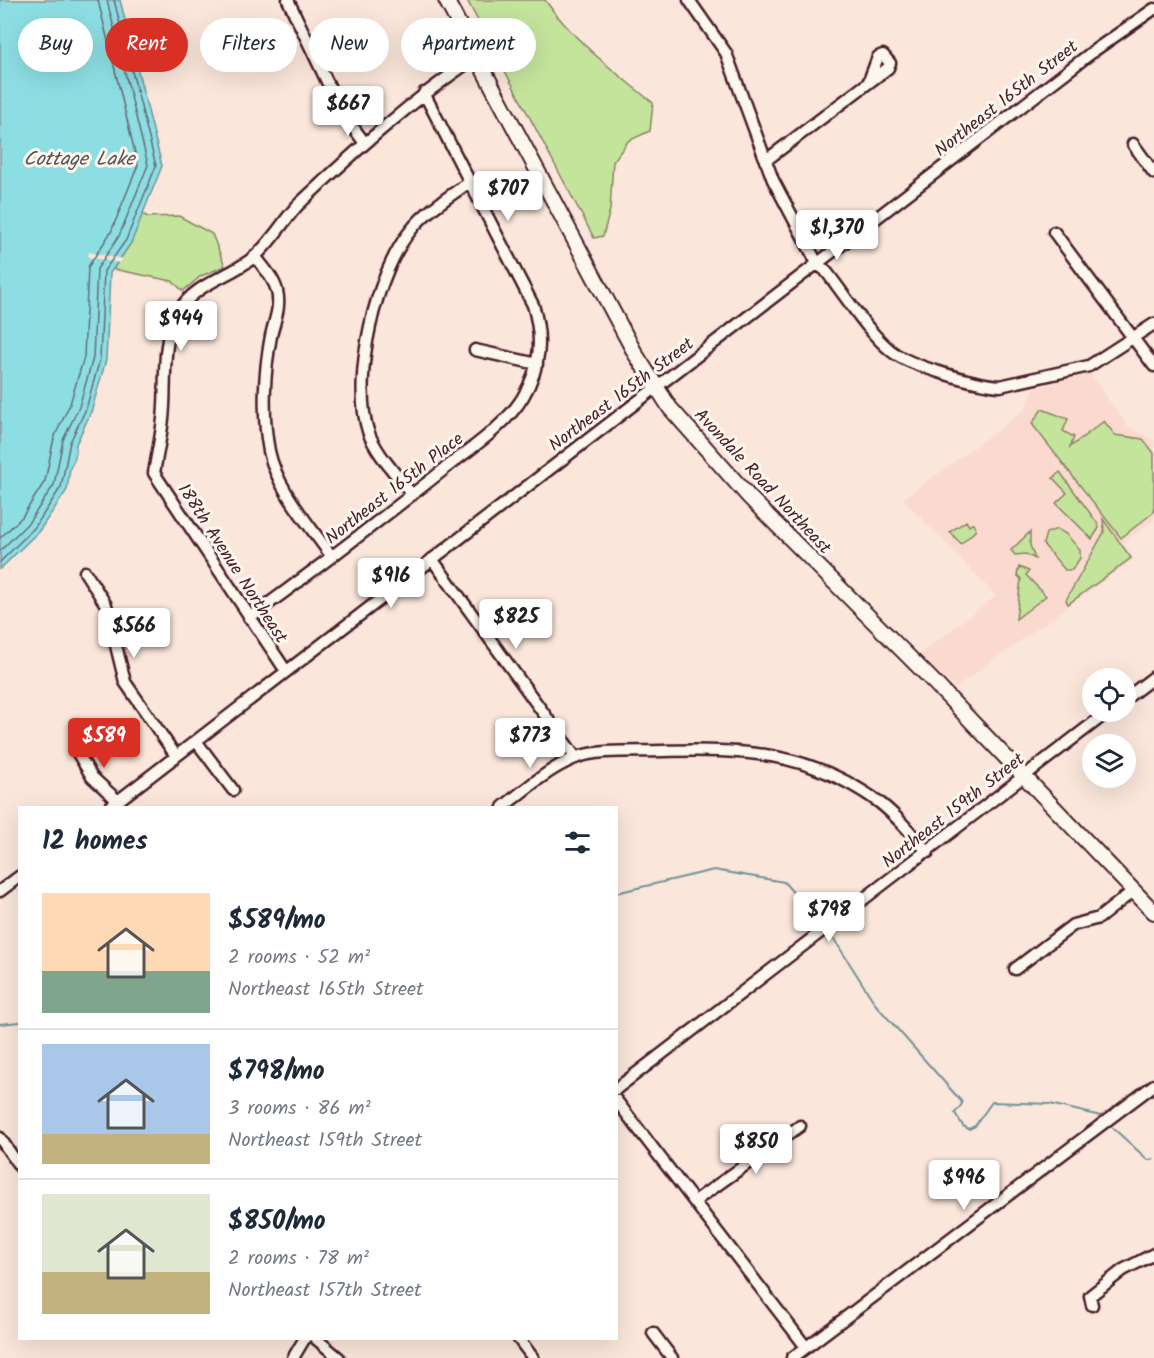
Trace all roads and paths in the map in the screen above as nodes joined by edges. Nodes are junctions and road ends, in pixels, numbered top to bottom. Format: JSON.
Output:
{"nodes":[{"id":1,"x":288,"y":0,"type":"edge"},
{"id":2,"x":446,"y":0,"type":"edge"},
{"id":3,"x":689,"y":0,"type":"edge"},
{"id":4,"x":1154,"y":9,"type":"edge"},
{"id":5,"x":455,"y":18,"type":"edge"},
{"id":6,"x":454,"y":72,"type":"edge"},
{"id":7,"x":484,"y":72,"type":"edge"},
{"id":8,"x":869,"y":81,"type":"dead end"},
{"id":9,"x":424,"y":93,"type":"junction"},
{"id":10,"x":364,"y":142,"type":"junction"},
{"id":11,"x":1133,"y":144,"type":"dead end"},
{"id":12,"x":765,"y":161,"type":"junction"},
{"id":13,"x":1154,"y":173,"type":"edge"},
{"id":14,"x":471,"y":181,"type":"junction"},
{"id":15,"x":1054,"y":232,"type":"dead end"},
{"id":16,"x":255,"y":256,"type":"junction"},
{"id":17,"x":818,"y":265,"type":"junction"},
{"id":18,"x":1154,"y":324,"type":"edge"},
{"id":19,"x":1134,"y":338,"type":"junction"},
{"id":20,"x":475,"y":350,"type":"dead end"},
{"id":21,"x":537,"y":364,"type":"junction"},
{"id":22,"x":1154,"y":366,"type":"edge"},
{"id":23,"x":655,"y":389,"type":"junction"},
{"id":24,"x":412,"y":495,"type":"junction"},
{"id":25,"x":332,"y":557,"type":"junction"},
{"id":26,"x":432,"y":559,"type":"junction"},
{"id":27,"x":85,"y":572,"type":"dead end"},
{"id":28,"x":249,"y":618,"type":"junction"},
{"id":29,"x":286,"y":671,"type":"junction"},
{"id":30,"x":1154,"y":677,"type":"edge"},
{"id":31,"x":1136,"y":691,"type":"edge"},
{"id":32,"x":1095,"y":722,"type":"edge"},
{"id":33,"x":196,"y":741,"type":"junction"},
{"id":34,"x":76,"y":750,"type":"dead end"},
{"id":35,"x":176,"y":756,"type":"junction"},
{"id":36,"x":576,"y":758,"type":"junction"},
{"id":37,"x":1025,"y":776,"type":"junction"},
{"id":38,"x":233,"y":790,"type":"dead end"},
{"id":39,"x":114,"y":804,"type":"edge"},
{"id":40,"x":504,"y":806,"type":"edge"},
{"id":41,"x":928,"y":852,"type":"junction"},
{"id":42,"x":18,"y":878,"type":"edge"},
{"id":43,"x":0,"y":891,"type":"edge"},
{"id":44,"x":1133,"y":891,"type":"junction"},
{"id":45,"x":1154,"y":912,"type":"edge"},
{"id":46,"x":1015,"y":969,"type":"dead end"},
{"id":47,"x":1154,"y":1085,"type":"edge"},
{"id":48,"x":618,"y":1087,"type":"edge"},
{"id":49,"x":618,"y":1103,"type":"edge"},
{"id":50,"x":800,"y":1126,"type":"dead end"},
{"id":51,"x":0,"y":1138,"type":"edge"},
{"id":52,"x":18,"y":1164,"type":"edge"},
{"id":53,"x":696,"y":1201,"type":"junction"},
{"id":54,"x":1154,"y":1254,"type":"edge"},
{"id":55,"x":1092,"y":1305,"type":"dead end"},
{"id":56,"x":653,"y":1333,"type":"dead end"},
{"id":57,"x":304,"y":1340,"type":"edge"},
{"id":58,"x":317,"y":1340,"type":"edge"},
{"id":59,"x":520,"y":1340,"type":"edge"},
{"id":60,"x":806,"y":1347,"type":"junction"},
{"id":61,"x":292,"y":1358,"type":"edge"},
{"id":62,"x":339,"y":1358,"type":"edge"},
{"id":63,"x":533,"y":1358,"type":"edge"},
{"id":64,"x":672,"y":1358,"type":"edge"},
{"id":65,"x":792,"y":1358,"type":"edge"}],
"edges":[{"from":1,"to":10,"type":"street"},
{"from":2,"to":5,"type":"main road","name":"Avondale Road Northeast"},
{"from":3,"to":12,"type":"street"},
{"from":4,"to":17,"type":"street","name":"Northeast 165th Street"},
{"from":6,"to":9,"type":"street"},
{"from":7,"to":23,"type":"main road","name":"Avondale Road Northeast"},
{"from":8,"to":12,"type":"street"},
{"from":9,"to":10,"type":"street"},
{"from":9,"to":14,"type":"street","name":"Northeast 165th Place"},
{"from":10,"to":16,"type":"street"},
{"from":11,"to":13,"type":"street"},
{"from":12,"to":17,"type":"street"},
{"from":14,"to":21,"type":"street","name":"Northeast 165th Place"},
{"from":14,"to":24,"type":"street"},
{"from":15,"to":19,"type":"street"},
{"from":16,"to":25,"type":"street"},
{"from":16,"to":28,"type":"street","name":"188th Avenue Northeast"},
{"from":17,"to":19,"type":"street"},
{"from":17,"to":23,"type":"street","name":"Northeast 165th Street"},
{"from":18,"to":19,"type":"street"},
{"from":19,"to":22,"type":"street"},
{"from":20,"to":21,"type":"street"},
{"from":21,"to":24,"type":"street","name":"Northeast 165th Place"},
{"from":23,"to":26,"type":"street","name":"Northeast 165th Street"},
{"from":23,"to":37,"type":"main road","name":"Avondale Road Northeast"},
{"from":24,"to":25,"type":"street","name":"Northeast 165th Place"},
{"from":25,"to":28,"type":"street","name":"Northeast 165th Place"},
{"from":26,"to":29,"type":"street","name":"Northeast 165th Street"},
{"from":26,"to":36,"type":"street"},
{"from":27,"to":35,"type":"street"},
{"from":28,"to":29,"type":"street","name":"188th Avenue Northeast"},
{"from":29,"to":33,"type":"street","name":"Northeast 165th Street"},
{"from":30,"to":31,"type":"street"},
{"from":32,"to":37,"type":"street","name":"Northeast 159th Street"},
{"from":33,"to":35,"type":"street","name":"Northeast 165th Street"},
{"from":33,"to":38,"type":"street"},
{"from":34,"to":39,"type":"street"},
{"from":35,"to":39,"type":"street","name":"Northeast 165th Street"},
{"from":36,"to":40,"type":"street"},
{"from":36,"to":41,"type":"street"},
{"from":37,"to":41,"type":"street","name":"Northeast 159th Street"},
{"from":37,"to":44,"type":"main road","name":"Avondale Road Northeast"},
{"from":41,"to":48,"type":"street","name":"Northeast 159th Street"},
{"from":42,"to":43,"type":"street"},
{"from":44,"to":45,"type":"main road","name":"Avondale Road Northeast"},
{"from":44,"to":46,"type":"street"},
{"from":47,"to":60,"type":"street"},
{"from":49,"to":53,"type":"street"},
{"from":50,"to":53,"type":"street"},
{"from":51,"to":52,"type":"street"},
{"from":53,"to":60,"type":"street"},
{"from":54,"to":55,"type":"street"},
{"from":56,"to":64,"type":"street"},
{"from":57,"to":61,"type":"street"},
{"from":58,"to":62,"type":"street"},
{"from":59,"to":63,"type":"street"},
{"from":60,"to":65,"type":"street"}]}
